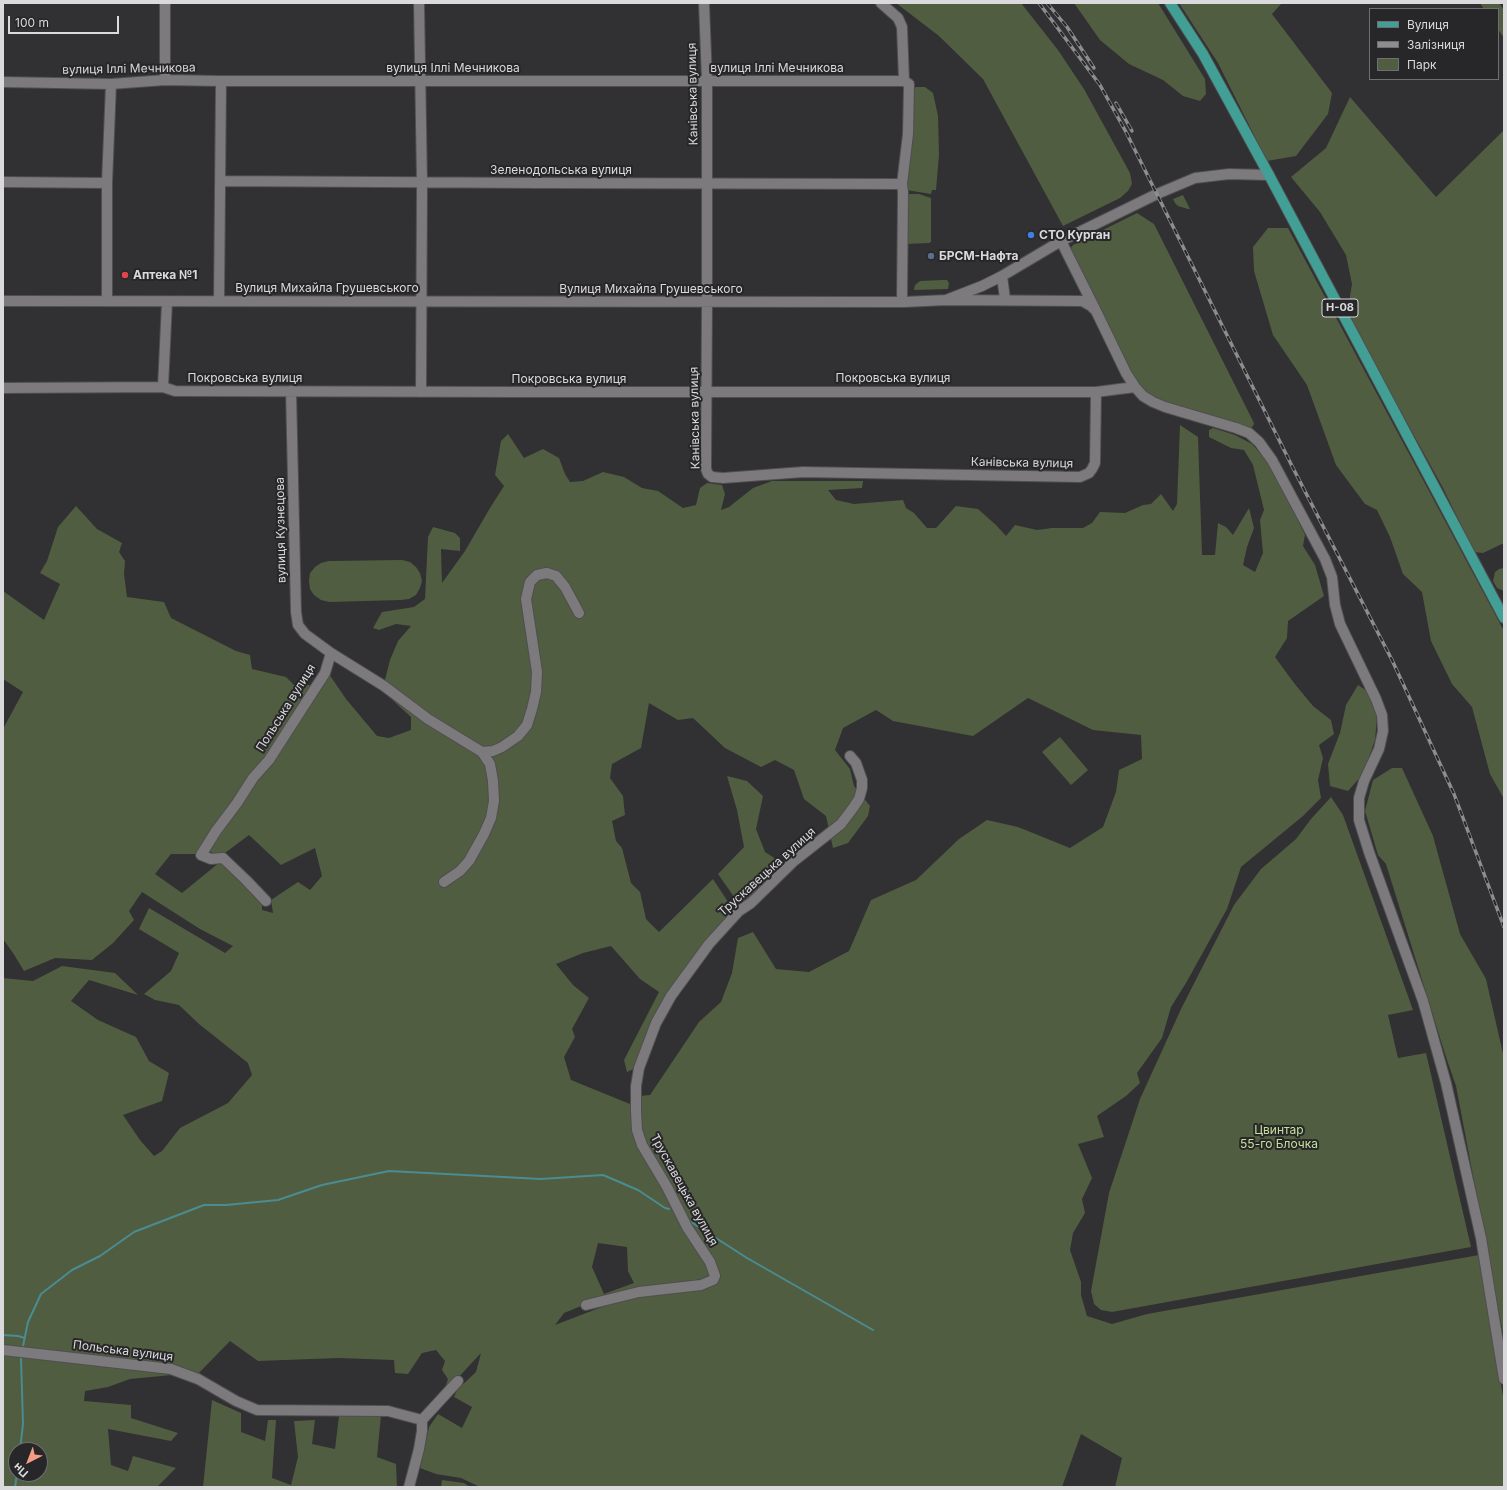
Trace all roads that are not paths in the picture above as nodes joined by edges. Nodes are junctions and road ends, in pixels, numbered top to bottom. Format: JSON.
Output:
{"nodes":[{"id":1,"x":165,"y":3,"type":"edge"},
{"id":2,"x":419,"y":3,"type":"edge"},
{"id":3,"x":704,"y":3,"type":"edge"},
{"id":4,"x":881,"y":3,"type":"edge"},
{"id":5,"x":1170,"y":3,"type":"edge"},
{"id":6,"x":165,"y":80,"type":"junction"},
{"id":7,"x":420,"y":81,"type":"junction"},
{"id":8,"x":707,"y":81,"type":"junction"},
{"id":9,"x":904,"y":81,"type":"junction"},
{"id":10,"x":3,"y":82,"type":"edge"},
{"id":11,"x":221,"y":82,"type":"junction"},
{"id":12,"x":111,"y":84,"type":"junction"},
{"id":13,"x":1269,"y":175,"type":"junction"},
{"id":14,"x":221,"y":181,"type":"junction"},
{"id":15,"x":3,"y":182,"type":"edge"},
{"id":16,"x":107,"y":183,"type":"junction"},
{"id":17,"x":422,"y":183,"type":"junction"},
{"id":18,"x":706,"y":184,"type":"junction"},
{"id":19,"x":902,"y":184,"type":"junction"},
{"id":20,"x":1061,"y":241,"type":"junction"},
{"id":21,"x":1002,"y":276,"type":"junction"},
{"id":22,"x":946,"y":300,"type":"junction"},
{"id":23,"x":1005,"y":300,"type":"junction"},
{"id":24,"x":3,"y":301,"type":"edge"},
{"id":25,"x":107,"y":301,"type":"junction"},
{"id":26,"x":421,"y":301,"type":"junction"},
{"id":27,"x":167,"y":302,"type":"junction"},
{"id":28,"x":219,"y":302,"type":"junction"},
{"id":29,"x":708,"y":302,"type":"junction"},
{"id":30,"x":902,"y":302,"type":"junction"},
{"id":31,"x":1096,"y":311,"type":"junction"},
{"id":32,"x":163,"y":387,"type":"junction"},
{"id":33,"x":1135,"y":387,"type":"junction"},
{"id":34,"x":3,"y":388,"type":"edge"},
{"id":35,"x":707,"y":391,"type":"junction"},
{"id":36,"x":291,"y":392,"type":"junction"},
{"id":37,"x":421,"y":392,"type":"junction"},
{"id":38,"x":1096,"y":392,"type":"junction"},
{"id":39,"x":579,"y":613,"type":"dead end"},
{"id":40,"x":1504,"y":618,"type":"edge"},
{"id":41,"x":331,"y":653,"type":"junction"},
{"id":42,"x":482,"y":752,"type":"junction"},
{"id":43,"x":850,"y":756,"type":"dead end"},
{"id":44,"x":444,"y":882,"type":"dead end"},
{"id":45,"x":266,"y":901,"type":"dead end"},
{"id":46,"x":586,"y":1305,"type":"dead end"},
{"id":47,"x":3,"y":1350,"type":"edge"},
{"id":48,"x":1504,"y":1379,"type":"edge"},
{"id":49,"x":458,"y":1381,"type":"dead end"},
{"id":50,"x":422,"y":1420,"type":"junction"},
{"id":51,"x":408,"y":1487,"type":"edge"}],
"edges":[{"from":1,"to":6,"type":"street"},
{"from":2,"to":7,"type":"street"},
{"from":3,"to":8,"type":"street","name":"Канівська вулиця"},
{"from":4,"to":9,"type":"street"},
{"from":5,"to":13,"type":"main road","number":"Н-08"},
{"from":6,"to":11,"type":"street","name":"вулиця Іллі Мечникова"},
{"from":6,"to":12,"type":"street","name":"вулиця Іллі Мечникова"},
{"from":7,"to":8,"type":"street","name":"вулиця Іллі Мечникова"},
{"from":7,"to":11,"type":"street","name":"вулиця Іллі Мечникова"},
{"from":7,"to":17,"type":"street"},
{"from":8,"to":9,"type":"street","name":"вулиця Іллі Мечникова"},
{"from":8,"to":18,"type":"street","name":"Канівська вулиця"},
{"from":9,"to":19,"type":"street"},
{"from":10,"to":12,"type":"street","name":"вулиця Іллі Мечникова"},
{"from":11,"to":14,"type":"street"},
{"from":12,"to":16,"type":"street"},
{"from":13,"to":20,"type":"street","name":"Вулиця Михайла Грушевського"},
{"from":13,"to":40,"type":"main road","number":"Н-08"},
{"from":14,"to":17,"type":"street","name":"Зеленодольська вулиця"},
{"from":14,"to":28,"type":"street"},
{"from":15,"to":16,"type":"street"},
{"from":16,"to":25,"type":"street"},
{"from":17,"to":18,"type":"street","name":"Зеленодольська вулиця"},
{"from":17,"to":26,"type":"street"},
{"from":18,"to":19,"type":"street","name":"Зеленодольська вулиця"},
{"from":18,"to":29,"type":"street","name":"Канівська вулиця"},
{"from":19,"to":30,"type":"street"},
{"from":20,"to":21,"type":"street","name":"Вулиця Михайла Грушевського"},
{"from":20,"to":31,"type":"street"},
{"from":21,"to":22,"type":"street","name":"Вулиця Михайла Грушевського"},
{"from":21,"to":23,"type":"street"},
{"from":22,"to":23,"type":"street"},
{"from":22,"to":30,"type":"street","name":"Вулиця Михайла Грушевського"},
{"from":23,"to":31,"type":"street"},
{"from":24,"to":25,"type":"street","name":"Вулиця Михайла Грушевського"},
{"from":25,"to":27,"type":"street","name":"Вулиця Михайла Грушевського"},
{"from":26,"to":28,"type":"street","name":"Вулиця Михайла Грушевського"},
{"from":26,"to":29,"type":"street","name":"Вулиця Михайла Грушевського"},
{"from":26,"to":37,"type":"street"},
{"from":27,"to":28,"type":"street","name":"Вулиця Михайла Грушевського"},
{"from":27,"to":32,"type":"street"},
{"from":29,"to":30,"type":"street","name":"Вулиця Михайла Грушевського"},
{"from":29,"to":35,"type":"street","name":"Канівська вулиця"},
{"from":31,"to":33,"type":"street"},
{"from":32,"to":34,"type":"street","name":"Покровська вулиця"},
{"from":32,"to":36,"type":"street","name":"Покровська вулиця"},
{"from":33,"to":38,"type":"street","name":"Покровська вулиця"},
{"from":33,"to":48,"type":"street"},
{"from":35,"to":37,"type":"street","name":"Покровська вулиця"},
{"from":35,"to":38,"type":"street","name":"Покровська вулиця"},
{"from":35,"to":38,"type":"street","name":"Канівська вулиця"},
{"from":36,"to":37,"type":"street","name":"Покровська вулиця"},
{"from":36,"to":41,"type":"street","name":"вулиця Кузнєцова"},
{"from":39,"to":42,"type":"street"},
{"from":41,"to":42,"type":"street"},
{"from":41,"to":45,"type":"street","name":"Польська вулиця"},
{"from":42,"to":44,"type":"street"},
{"from":43,"to":46,"type":"street","name":"Трускавецька вулиця"},
{"from":47,"to":50,"type":"street","name":"Польська вулиця"},
{"from":49,"to":50,"type":"street"},
{"from":50,"to":51,"type":"street"}]}
